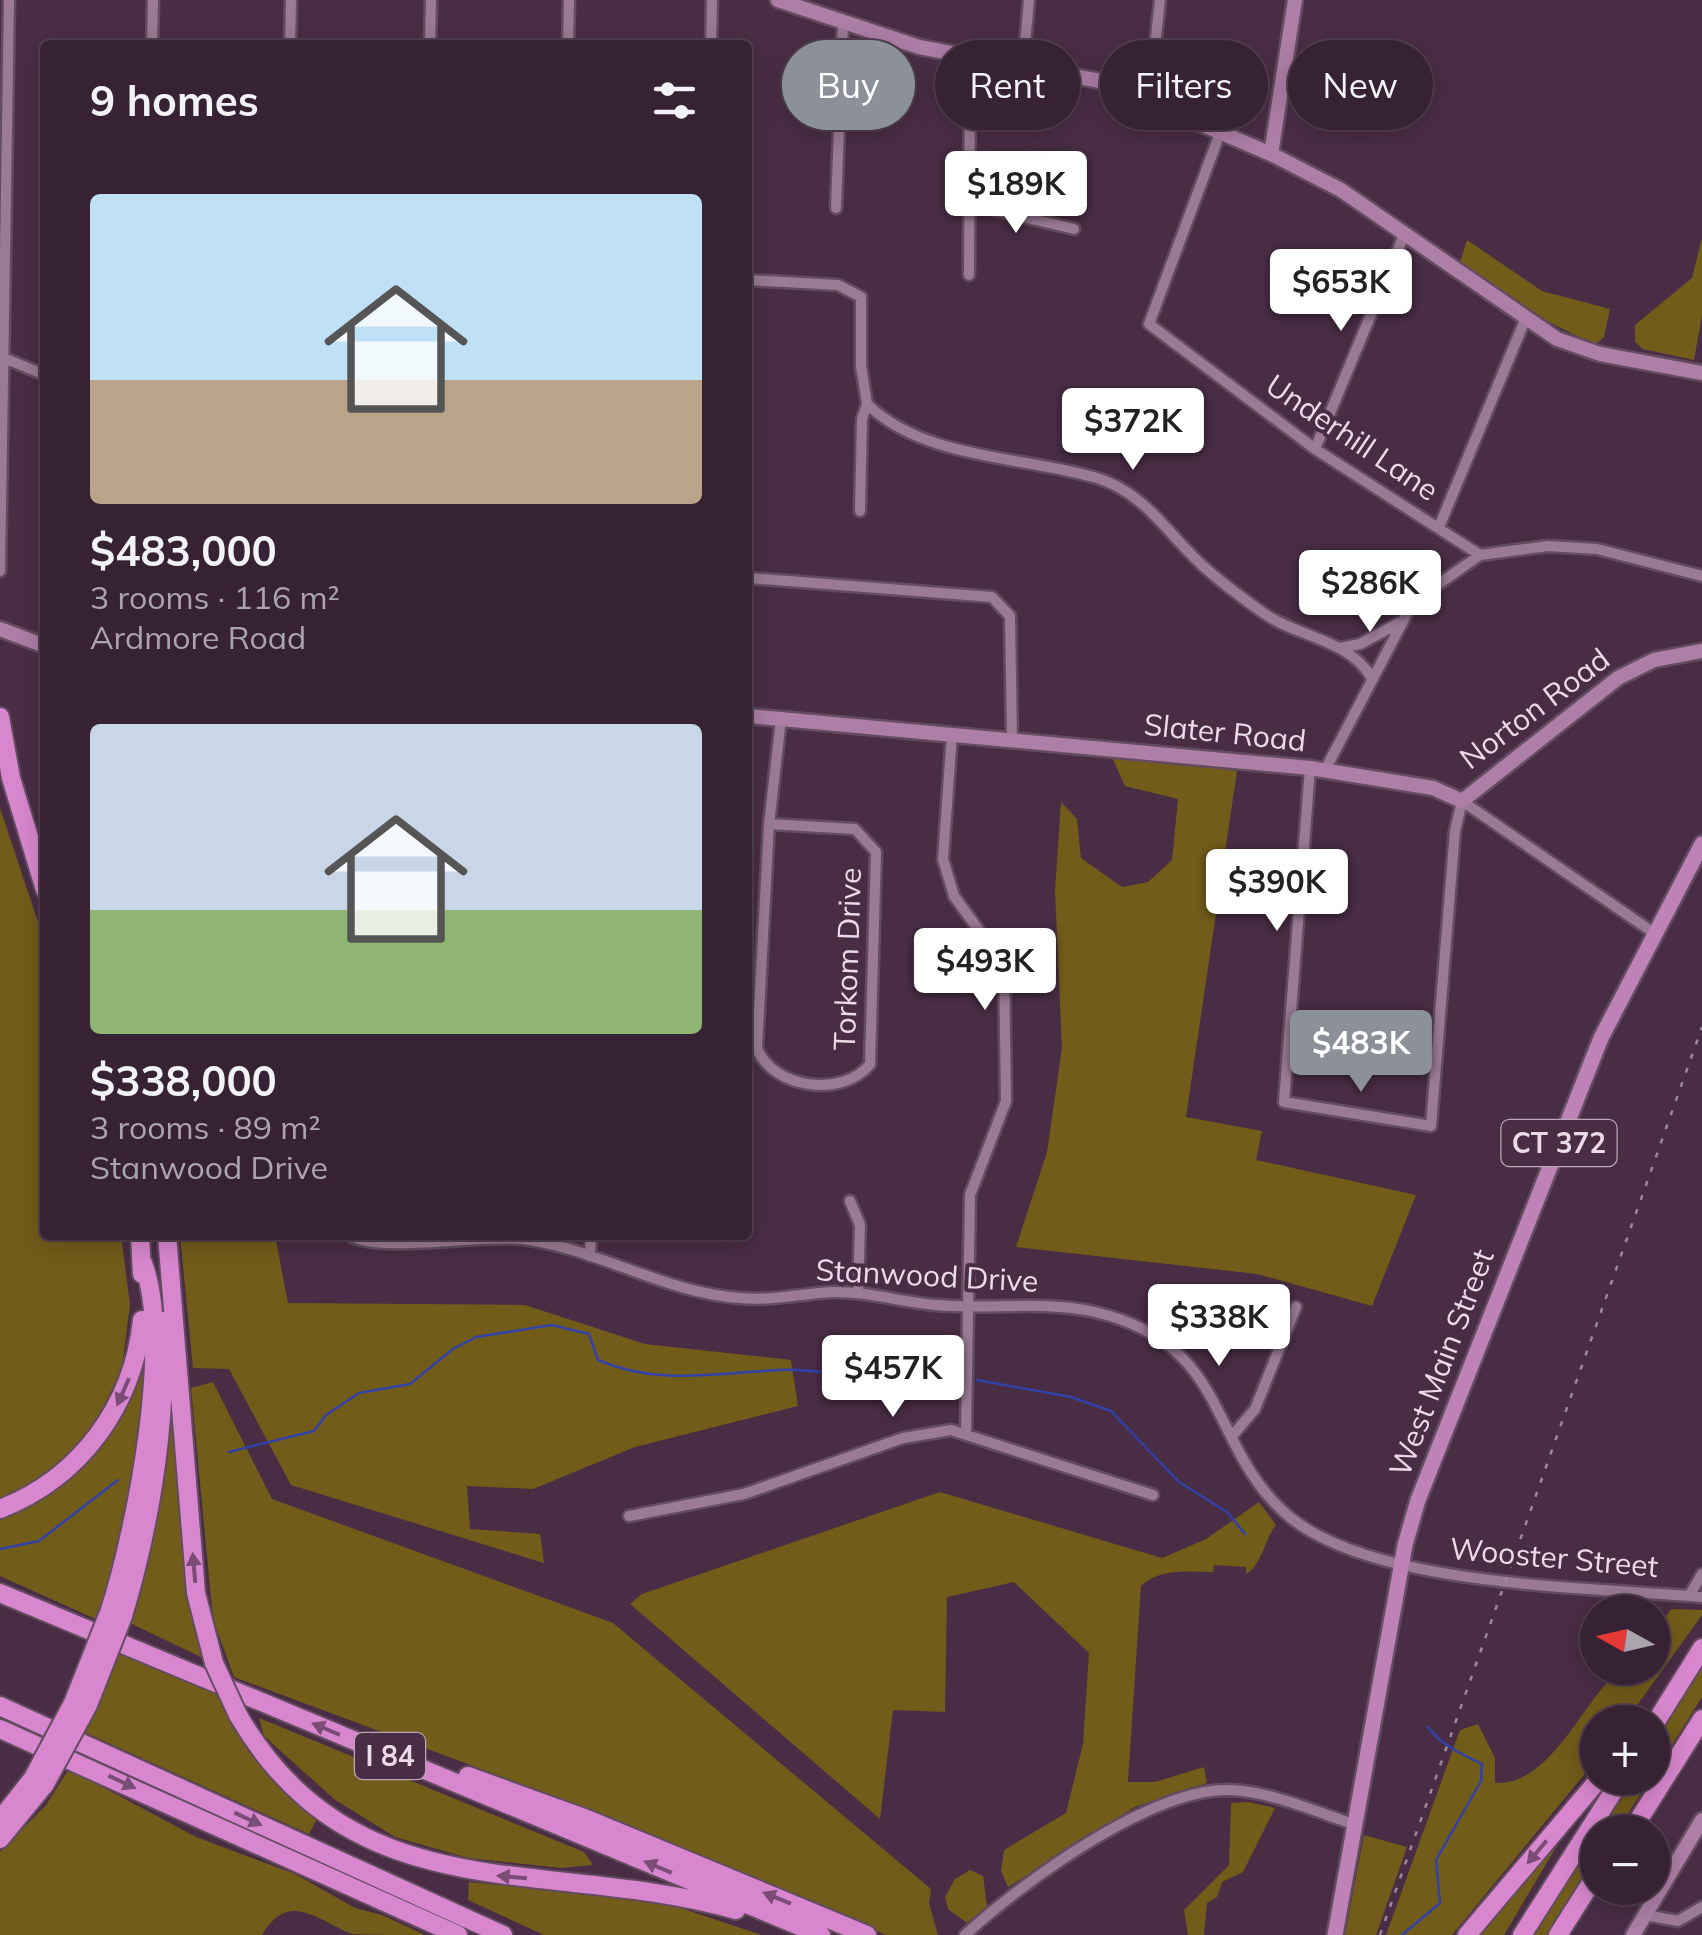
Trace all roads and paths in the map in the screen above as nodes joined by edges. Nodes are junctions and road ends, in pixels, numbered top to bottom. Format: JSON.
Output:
{"nodes":[{"id":1,"x":9,"y":0,"type":"edge"},
{"id":2,"x":153,"y":0,"type":"edge"},
{"id":3,"x":291,"y":0,"type":"edge"},
{"id":4,"x":431,"y":0,"type":"edge"},
{"id":5,"x":569,"y":0,"type":"edge"},
{"id":6,"x":712,"y":0,"type":"edge"},
{"id":7,"x":778,"y":0,"type":"edge"},
{"id":8,"x":1029,"y":0,"type":"edge"},
{"id":9,"x":1160,"y":0,"type":"edge"},
{"id":10,"x":1295,"y":0,"type":"edge"},
{"id":11,"x":820,"y":7,"type":"edge"},
{"id":12,"x":842,"y":22,"type":"junction"},
{"id":13,"x":152,"y":40,"type":"edge"},
{"id":14,"x":290,"y":40,"type":"edge"},
{"id":15,"x":430,"y":40,"type":"edge"},
{"id":16,"x":568,"y":40,"type":"edge"},
{"id":17,"x":711,"y":40,"type":"edge"},
{"id":18,"x":1025,"y":40,"type":"edge"},
{"id":19,"x":1156,"y":40,"type":"edge"},
{"id":20,"x":935,"y":49,"type":"edge"},
{"id":21,"x":968,"y":130,"type":"edge"},
{"id":22,"x":1213,"y":130,"type":"edge"},
{"id":23,"x":1220,"y":133,"type":"junction"},
{"id":24,"x":1271,"y":154,"type":"junction"},
{"id":25,"x":966,"y":203,"type":"junction"},
{"id":26,"x":836,"y":208,"type":"dead end"},
{"id":27,"x":1074,"y":230,"type":"dead end"},
{"id":28,"x":1404,"y":235,"type":"junction"},
{"id":29,"x":969,"y":275,"type":"dead end"},
{"id":30,"x":752,"y":280,"type":"edge"},
{"id":31,"x":1525,"y":320,"type":"junction"},
{"id":32,"x":3,"y":358,"type":"edge"},
{"id":33,"x":40,"y":373,"type":"edge"},
{"id":34,"x":1702,"y":373,"type":"edge"},
{"id":35,"x":867,"y":404,"type":"junction"},
{"id":36,"x":1315,"y":449,"type":"junction"},
{"id":37,"x":860,"y":511,"type":"dead end"},
{"id":38,"x":1439,"y":527,"type":"junction"},
{"id":39,"x":1480,"y":555,"type":"junction"},
{"id":40,"x":0,"y":571,"type":"edge"},
{"id":41,"x":1702,"y":576,"type":"edge"},
{"id":42,"x":752,"y":578,"type":"edge"},
{"id":43,"x":1398,"y":623,"type":"junction"},
{"id":44,"x":0,"y":630,"type":"edge"},
{"id":45,"x":40,"y":644,"type":"edge"},
{"id":46,"x":1340,"y":648,"type":"junction"},
{"id":47,"x":1702,"y":651,"type":"edge"},
{"id":48,"x":1370,"y":678,"type":"junction"},
{"id":49,"x":0,"y":716,"type":"edge"},
{"id":50,"x":752,"y":716,"type":"edge"},
{"id":51,"x":781,"y":719,"type":"junction"},
{"id":52,"x":952,"y":734,"type":"junction"},
{"id":53,"x":1012,"y":740,"type":"junction"},
{"id":54,"x":1318,"y":769,"type":"junction"},
{"id":55,"x":1462,"y":801,"type":"junction"},
{"id":56,"x":769,"y":824,"type":"junction"},
{"id":57,"x":1702,"y":844,"type":"edge"},
{"id":58,"x":40,"y":874,"type":"edge"},
{"id":59,"x":1654,"y":933,"type":"junction"},
{"id":60,"x":850,"y":1201,"type":"dead end"},
{"id":61,"x":141,"y":1240,"type":"edge"},
{"id":62,"x":157,"y":1240,"type":"edge"},
{"id":63,"x":167,"y":1240,"type":"edge"},
{"id":64,"x":366,"y":1240,"type":"edge"},
{"id":65,"x":471,"y":1240,"type":"edge"},
{"id":66,"x":524,"y":1240,"type":"edge"},
{"id":67,"x":591,"y":1240,"type":"edge"},
{"id":68,"x":590,"y":1256,"type":"junction"},
{"id":69,"x":143,"y":1262,"type":"junction"},
{"id":70,"x":858,"y":1293,"type":"junction"},
{"id":71,"x":966,"y":1306,"type":"junction"},
{"id":72,"x":1296,"y":1307,"type":"dead end"},
{"id":73,"x":966,"y":1432,"type":"junction"},
{"id":74,"x":1234,"y":1435,"type":"junction"},
{"id":75,"x":1153,"y":1495,"type":"dead end"},
{"id":76,"x":0,"y":1509,"type":"edge"},
{"id":77,"x":629,"y":1516,"type":"dead end"},
{"id":78,"x":1401,"y":1567,"type":"junction"},
{"id":79,"x":1702,"y":1574,"type":"edge"},
{"id":80,"x":0,"y":1593,"type":"edge"},
{"id":81,"x":1688,"y":1596,"type":"junction"},
{"id":82,"x":1702,"y":1597,"type":"edge"},
{"id":83,"x":116,"y":1613,"type":"junction"},
{"id":84,"x":1700,"y":1651,"type":"edge"},
{"id":85,"x":1659,"y":1705,"type":"edge"},
{"id":86,"x":1666,"y":1705,"type":"edge"},
{"id":87,"x":0,"y":1706,"type":"edge"},
{"id":88,"x":1702,"y":1719,"type":"edge"},
{"id":89,"x":0,"y":1729,"type":"edge"},
{"id":90,"x":1686,"y":1744,"type":"junction"},
{"id":91,"x":393,"y":1757,"type":"junction"},
{"id":92,"x":39,"y":1781,"type":"junction"},
{"id":93,"x":1586,"y":1795,"type":"edge"},
{"id":94,"x":1611,"y":1795,"type":"edge"},
{"id":95,"x":1634,"y":1815,"type":"edge"},
{"id":96,"x":1642,"y":1815,"type":"edge"},
{"id":97,"x":0,"y":1820,"type":"edge"},
{"id":98,"x":1702,"y":1820,"type":"edge"},
{"id":99,"x":1356,"y":1825,"type":"junction"},
{"id":100,"x":0,"y":1839,"type":"edge"},
{"id":101,"x":1580,"y":1900,"type":"edge"},
{"id":102,"x":1588,"y":1905,"type":"edge"},
{"id":103,"x":1702,"y":1907,"type":"edge"},
{"id":104,"x":1645,"y":1915,"type":"junction"},
{"id":105,"x":780,"y":1918,"type":"junction"},
{"id":106,"x":458,"y":1935,"type":"edge"},
{"id":107,"x":503,"y":1935,"type":"edge"},
{"id":108,"x":821,"y":1935,"type":"edge"},
{"id":109,"x":868,"y":1935,"type":"edge"},
{"id":110,"x":965,"y":1935,"type":"edge"},
{"id":111,"x":1335,"y":1935,"type":"edge"},
{"id":112,"x":1467,"y":1935,"type":"edge"},
{"id":113,"x":1522,"y":1935,"type":"edge"},
{"id":114,"x":1558,"y":1935,"type":"edge"},
{"id":115,"x":1571,"y":1935,"type":"edge"},
{"id":116,"x":1632,"y":1935,"type":"edge"}],
"edges":[{"from":1,"to":32,"type":"street"},
{"from":2,"to":13,"type":"street"},
{"from":3,"to":14,"type":"street"},
{"from":4,"to":15,"type":"street"},
{"from":5,"to":16,"type":"street"},
{"from":6,"to":17,"type":"street"},
{"from":7,"to":11,"type":"main road"},
{"from":8,"to":18,"type":"street"},
{"from":9,"to":19,"type":"street"},
{"from":10,"to":24,"type":"main road"},
{"from":11,"to":12,"type":"main road"},
{"from":12,"to":20,"type":"main road"},
{"from":12,"to":26,"type":"street"},
{"from":21,"to":25,"type":"street"},
{"from":22,"to":23,"type":"main road"},
{"from":23,"to":24,"type":"main road"},
{"from":23,"to":36,"type":"street","name":"Underhill Lane"},
{"from":24,"to":28,"type":"main road"},
{"from":25,"to":27,"type":"street"},
{"from":25,"to":29,"type":"street"},
{"from":28,"to":31,"type":"main road"},
{"from":28,"to":36,"type":"street"},
{"from":30,"to":35,"type":"street"},
{"from":31,"to":34,"type":"main road"},
{"from":31,"to":38,"type":"street"},
{"from":32,"to":33,"type":"street"},
{"from":32,"to":40,"type":"street"},
{"from":35,"to":37,"type":"street"},
{"from":35,"to":46,"type":"street"},
{"from":36,"to":38,"type":"street","name":"Underhill Lane"},
{"from":38,"to":39,"type":"street","name":"Underhill Lane"},
{"from":39,"to":41,"type":"street"},
{"from":39,"to":43,"type":"street"},
{"from":42,"to":53,"type":"street"},
{"from":43,"to":46,"type":"street"},
{"from":43,"to":48,"type":"street"},
{"from":44,"to":45,"type":"main road"},
{"from":46,"to":48,"type":"street"},
{"from":47,"to":55,"type":"main road","name":"Norton Road"},
{"from":48,"to":54,"type":"street"},
{"from":49,"to":58,"type":"highway"},
{"from":50,"to":51,"type":"main road","name":"Slater Road"},
{"from":51,"to":52,"type":"main road","name":"Slater Road"},
{"from":51,"to":56,"type":"street","name":"Torkom Drive"},
{"from":52,"to":53,"type":"main road","name":"Slater Road"},
{"from":52,"to":71,"type":"street"},
{"from":53,"to":54,"type":"main road","name":"Slater Road"},
{"from":54,"to":55,"type":"main road","name":"Slater Road"},
{"from":54,"to":55,"type":"street"},
{"from":55,"to":59,"type":"street","name":"Slater Road"},
{"from":56,"to":56,"type":"street","name":"Torkom Drive"},
{"from":57,"to":59,"type":"main road","name":"West Main Street","number":"CT 372"},
{"from":59,"to":78,"type":"main road","name":"West Main Street","number":"CT 372"},
{"from":60,"to":70,"type":"street"},
{"from":61,"to":69,"type":"highway"},
{"from":62,"to":83,"type":"highway"},
{"from":105,"to":63,"type":"highway","one_way":true,"bridge":true},
{"from":64,"to":65,"type":"street","name":"Stanwood Drive"},
{"from":66,"to":68,"type":"street","name":"Stanwood Drive"},
{"from":67,"to":68,"type":"street"},
{"from":68,"to":70,"type":"street","name":"Stanwood Drive"},
{"from":69,"to":76,"type":"highway","one_way":true},
{"from":69,"to":83,"type":"highway"},
{"from":70,"to":71,"type":"street","name":"Stanwood Drive"},
{"from":71,"to":73,"type":"street"},
{"from":71,"to":74,"type":"street","name":"Stanwood Drive"},
{"from":72,"to":74,"type":"street"},
{"from":73,"to":75,"type":"street"},
{"from":73,"to":77,"type":"street"},
{"from":74,"to":78,"type":"street","name":"Stanwood Drive"},
{"from":78,"to":81,"type":"street","name":"Wooster Street"},
{"from":78,"to":99,"type":"main road","name":"West Main Street","number":"CT 372"},
{"from":79,"to":81,"type":"street"},
{"from":91,"to":80,"type":"highway","number":"I 84","one_way":true},
{"from":81,"to":82,"type":"street","name":"Wooster Street"},
{"from":83,"to":92,"type":"highway","bridge":true},
{"from":84,"to":85,"type":"highway"},
{"from":84,"to":86,"type":"highway"},
{"from":87,"to":107,"type":"highway","one_way":true},
{"from":88,"to":90,"type":"highway"},
{"from":89,"to":106,"type":"highway","one_way":true},
{"from":90,"to":95,"type":"highway"},
{"from":90,"to":96,"type":"highway"},
{"from":105,"to":91,"type":"highway","number":"I 84","one_way":true},
{"from":109,"to":91,"type":"highway","one_way":true},
{"from":92,"to":97,"type":"highway"},
{"from":92,"to":100,"type":"highway"},
{"from":93,"to":112,"type":"highway","one_way":true},
{"from":94,"to":113,"type":"highway"},
{"from":98,"to":104,"type":"main road"},
{"from":99,"to":110,"type":"street"},
{"from":99,"to":111,"type":"main road","name":"West Main Street","number":"CT 372"},
{"from":101,"to":114,"type":"highway"},
{"from":102,"to":115,"type":"highway"},
{"from":103,"to":104,"type":"street"},
{"from":104,"to":116,"type":"main road"},
{"from":105,"to":108,"type":"highway","number":"I 84"}]}
